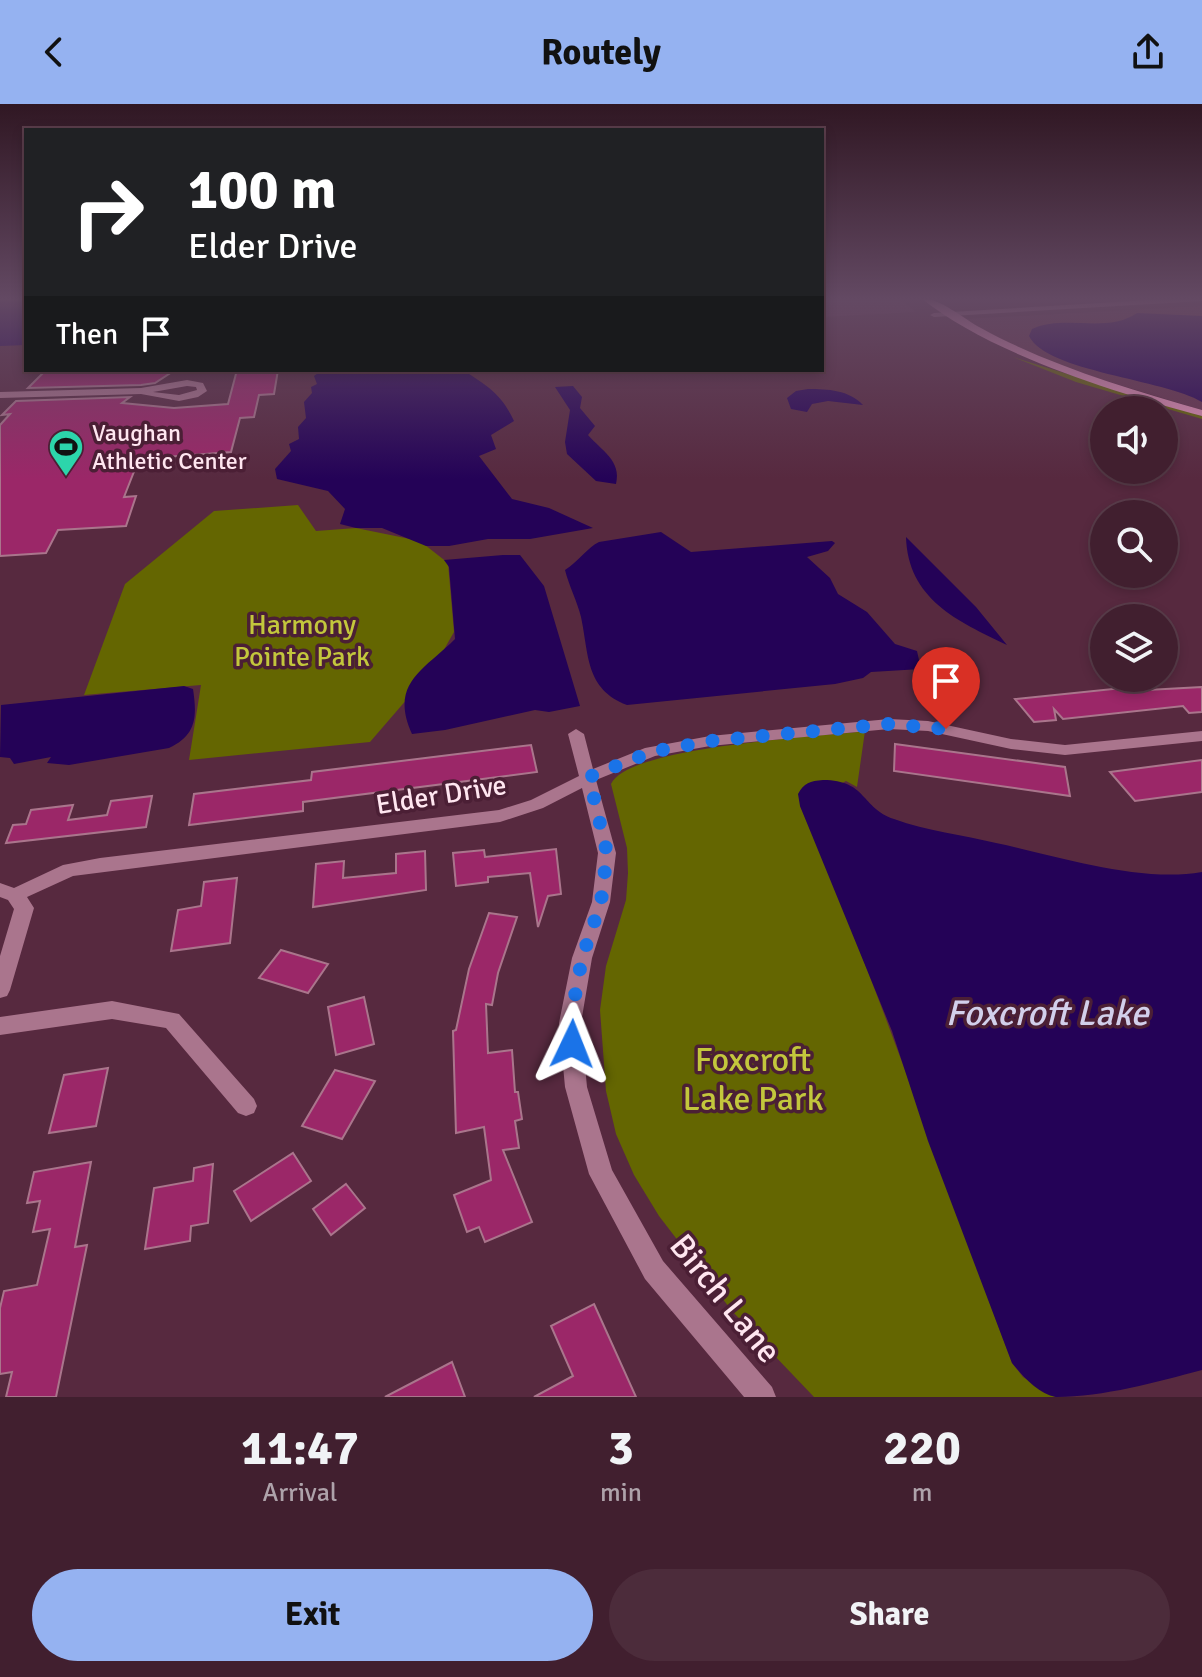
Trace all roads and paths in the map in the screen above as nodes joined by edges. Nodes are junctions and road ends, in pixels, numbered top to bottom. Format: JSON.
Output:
{"nodes":[{"id":1,"x":1034,"y":358,"type":"edge"},
{"id":2,"x":1018,"y":362,"type":"dead end"},
{"id":3,"x":1029,"y":367,"type":"dead end"},
{"id":4,"x":1040,"y":372,"type":"dead end"},
{"id":5,"x":141,"y":391,"type":"junction"},
{"id":6,"x":0,"y":395,"type":"edge"},
{"id":7,"x":1114,"y":396,"type":"edge"},
{"id":8,"x":1202,"y":413,"type":"edge"},
{"id":9,"x":1178,"y":416,"type":"edge"},
{"id":10,"x":1202,"y":422,"type":"edge"},
{"id":11,"x":576,"y":734,"type":"dead end"},
{"id":12,"x":1202,"y":736,"type":"edge"},
{"id":13,"x":589,"y":777,"type":"junction"},
{"id":14,"x":8,"y":893,"type":"edge"},
{"id":15,"x":0,"y":990,"type":"edge"},
{"id":16,"x":0,"y":1026,"type":"edge"},
{"id":17,"x":246,"y":1106,"type":"dead end"},
{"id":18,"x":759,"y":1395,"type":"edge"}],
"edges":[{"from":1,"to":8,"type":"street"},
{"from":2,"to":3,"type":"street"},
{"from":4,"to":7,"type":"street"},
{"from":5,"to":5,"type":"street"},
{"from":5,"to":6,"type":"street"},
{"from":9,"to":10,"type":"street"},
{"from":11,"to":13,"type":"street","name":"Birch Lane"},
{"from":12,"to":13,"type":"street","name":"Elder Drive"},
{"from":13,"to":14,"type":"street","name":"Elder Drive"},
{"from":13,"to":18,"type":"street","name":"Birch Lane"},
{"from":14,"to":15,"type":"street"},
{"from":16,"to":17,"type":"street"}]}
